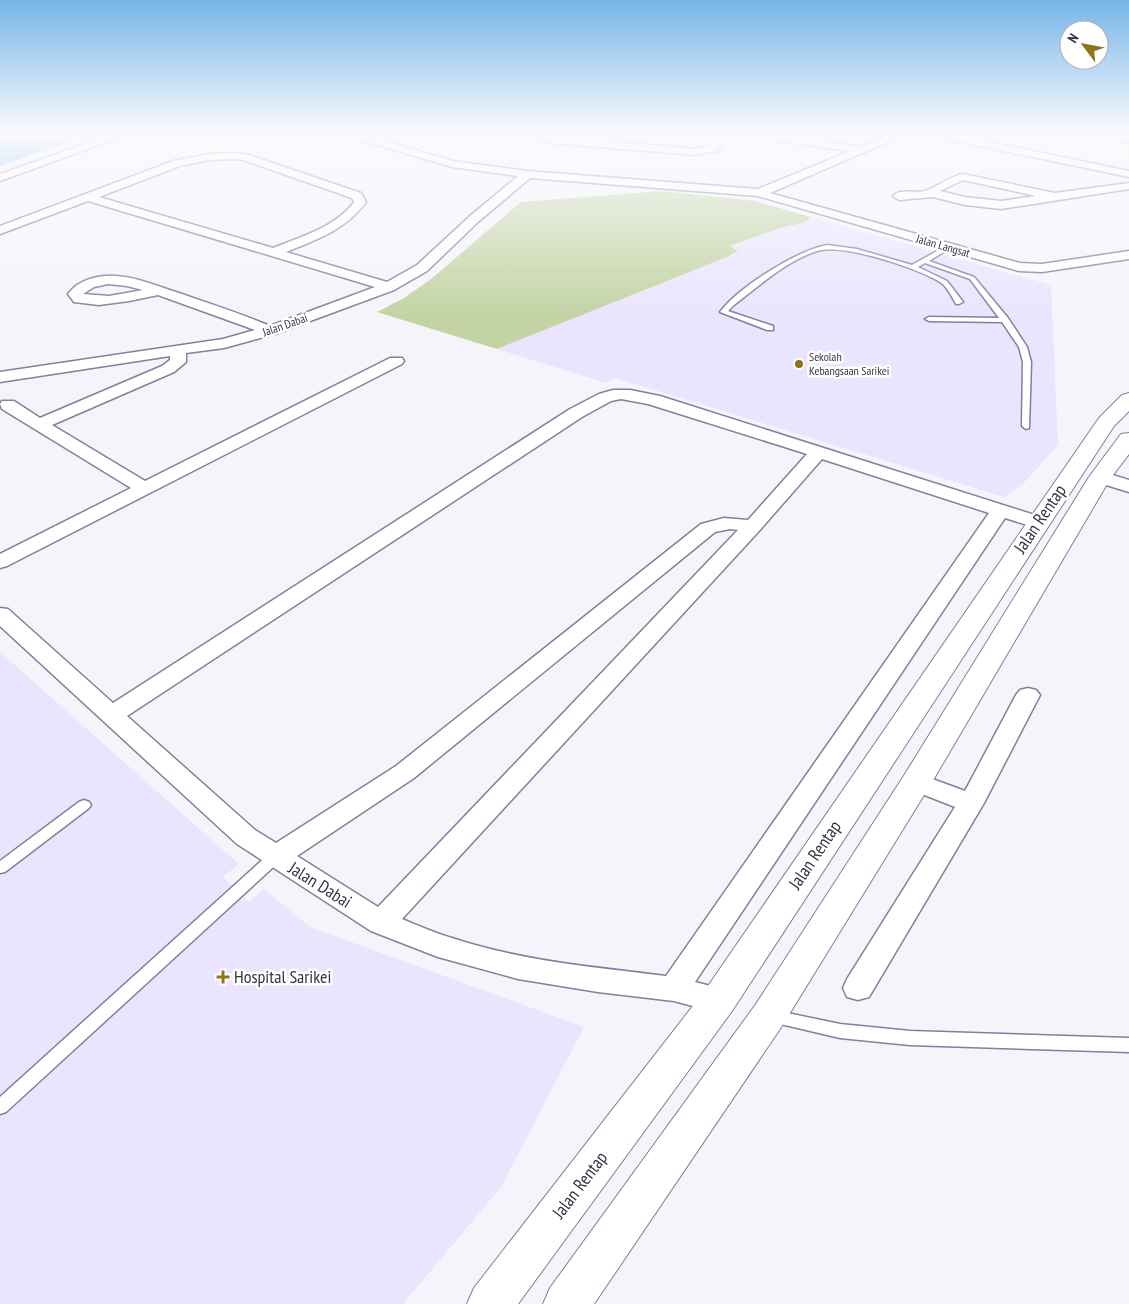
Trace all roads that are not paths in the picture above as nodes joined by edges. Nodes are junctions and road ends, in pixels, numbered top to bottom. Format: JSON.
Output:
{"nodes":[{"id":1,"x":93,"y":195,"type":"edge"},
{"id":2,"x":354,"y":195,"type":"edge"},
{"id":3,"x":502,"y":195,"type":"edge"},
{"id":4,"x":765,"y":195,"type":"edge"},
{"id":5,"x":911,"y":195,"type":"edge"},
{"id":6,"x":940,"y":195,"type":"edge"},
{"id":7,"x":1049,"y":195,"type":"edge"},
{"id":8,"x":1065,"y":195,"type":"edge"},
{"id":9,"x":1108,"y":195,"type":"edge"},
{"id":10,"x":898,"y":196,"type":"dead end"},
{"id":11,"x":1055,"y":196,"type":"junction"},
{"id":12,"x":87,"y":197,"type":"junction"},
{"id":13,"x":1122,"y":201,"type":"dead end"},
{"id":14,"x":2,"y":227,"type":"edge"},
{"id":15,"x":948,"y":247,"type":"junction"},
{"id":16,"x":275,"y":252,"type":"junction"},
{"id":17,"x":1129,"y":255,"type":"edge"},
{"id":18,"x":924,"y":261,"type":"junction"},
{"id":19,"x":913,"y":267,"type":"junction"},
{"id":20,"x":389,"y":287,"type":"junction"},
{"id":21,"x":158,"y":291,"type":"dead end"},
{"id":22,"x":959,"y":302,"type":"dead end"},
{"id":23,"x":929,"y":319,"type":"dead end"},
{"id":24,"x":1005,"y":320,"type":"junction"},
{"id":25,"x":770,"y":328,"type":"dead end"},
{"id":26,"x":270,"y":331,"type":"junction"},
{"id":27,"x":178,"y":352,"type":"junction"},
{"id":28,"x":130,"y":357,"type":"junction"},
{"id":29,"x":396,"y":361,"type":"dead end"},
{"id":30,"x":0,"y":370,"type":"edge"},
{"id":31,"x":0,"y":377,"type":"edge"},
{"id":32,"x":1129,"y":399,"type":"edge"},
{"id":33,"x":8,"y":405,"type":"dead end"},
{"id":34,"x":40,"y":424,"type":"junction"},
{"id":35,"x":1026,"y":426,"type":"dead end"},
{"id":36,"x":1129,"y":439,"type":"edge"},
{"id":37,"x":818,"y":453,"type":"junction"},
{"id":38,"x":1114,"y":482,"type":"edge"},
{"id":39,"x":145,"y":489,"type":"junction"},
{"id":40,"x":1000,"y":511,"type":"junction"},
{"id":41,"x":1037,"y":522,"type":"junction"},
{"id":42,"x":752,"y":527,"type":"junction"},
{"id":43,"x":0,"y":562,"type":"edge"},
{"id":44,"x":0,"y":614,"type":"edge"},
{"id":45,"x":1028,"y":695,"type":"dead end"},
{"id":46,"x":111,"y":715,"type":"junction"},
{"id":47,"x":916,"y":782,"type":"junction"},
{"id":48,"x":971,"y":803,"type":"junction"},
{"id":49,"x":84,"y":806,"type":"dead end"},
{"id":50,"x":275,"y":857,"type":"junction"},
{"id":51,"x":0,"y":868,"type":"edge"},
{"id":52,"x":381,"y":923,"type":"junction"},
{"id":53,"x":858,"y":988,"type":"dead end"},
{"id":54,"x":674,"y":989,"type":"junction"},
{"id":55,"x":719,"y":1000,"type":"junction"},
{"id":56,"x":769,"y":1015,"type":"junction"},
{"id":57,"x":1129,"y":1044,"type":"edge"},
{"id":58,"x":0,"y":1107,"type":"edge"},
{"id":59,"x":490,"y":1304,"type":"edge"},
{"id":60,"x":566,"y":1304,"type":"edge"}],
"edges":[{"from":1,"to":12,"type":"street"},
{"from":2,"to":16,"type":"street"},
{"from":3,"to":20,"type":"street","name":"Jalan Dabai"},
{"from":4,"to":15,"type":"street","name":"Jalan Langsat"},
{"from":5,"to":10,"type":"street"},
{"from":6,"to":11,"type":"street"},
{"from":7,"to":11,"type":"street"},
{"from":8,"to":11,"type":"street"},
{"from":9,"to":13,"type":"street"},
{"from":12,"to":14,"type":"street"},
{"from":12,"to":16,"type":"street"},
{"from":15,"to":17,"type":"street","name":"Jalan Langsat"},
{"from":15,"to":18,"type":"lane"},
{"from":16,"to":20,"type":"street"},
{"from":18,"to":19,"type":"lane"},
{"from":18,"to":24,"type":"lane"},
{"from":19,"to":22,"type":"lane"},
{"from":19,"to":25,"type":"lane"},
{"from":20,"to":26,"type":"street","name":"Jalan Dabai"},
{"from":21,"to":26,"type":"street"},
{"from":23,"to":24,"type":"lane"},
{"from":24,"to":35,"type":"lane"},
{"from":26,"to":27,"type":"street","name":"Jalan Dabai"},
{"from":27,"to":28,"type":"street","name":"Jalan Dabai"},
{"from":27,"to":34,"type":"street"},
{"from":28,"to":30,"type":"street"},
{"from":28,"to":31,"type":"street","name":"Jalan Dabai"},
{"from":29,"to":39,"type":"street"},
{"from":32,"to":41,"type":"main road","name":"Jalan Rentap"},
{"from":33,"to":34,"type":"street"},
{"from":34,"to":39,"type":"street"},
{"from":36,"to":38,"type":"main road","name":"Jalan Rentap"},
{"from":37,"to":40,"type":"street"},
{"from":37,"to":42,"type":"street"},
{"from":37,"to":46,"type":"street"},
{"from":38,"to":47,"type":"main road","name":"Jalan Rentap"},
{"from":39,"to":43,"type":"street"},
{"from":40,"to":41,"type":"street"},
{"from":40,"to":54,"type":"street"},
{"from":41,"to":55,"type":"main road","name":"Jalan Rentap"},
{"from":42,"to":50,"type":"street"},
{"from":42,"to":52,"type":"street"},
{"from":44,"to":46,"type":"street","name":"Jalan Dabai"},
{"from":45,"to":48,"type":"street"},
{"from":46,"to":50,"type":"street","name":"Jalan Dabai"},
{"from":47,"to":48,"type":"street"},
{"from":47,"to":56,"type":"main road","name":"Jalan Rentap"},
{"from":48,"to":53,"type":"street"},
{"from":49,"to":51,"type":"lane"},
{"from":50,"to":52,"type":"street","name":"Jalan Dabai"},
{"from":50,"to":58,"type":"lane"},
{"from":52,"to":54,"type":"street","name":"Jalan Dabai"},
{"from":54,"to":55,"type":"street","name":"Jalan Dabai"},
{"from":55,"to":59,"type":"main road","name":"Jalan Rentap"},
{"from":56,"to":57,"type":"lane"},
{"from":56,"to":60,"type":"main road","name":"Jalan Rentap"}]}
